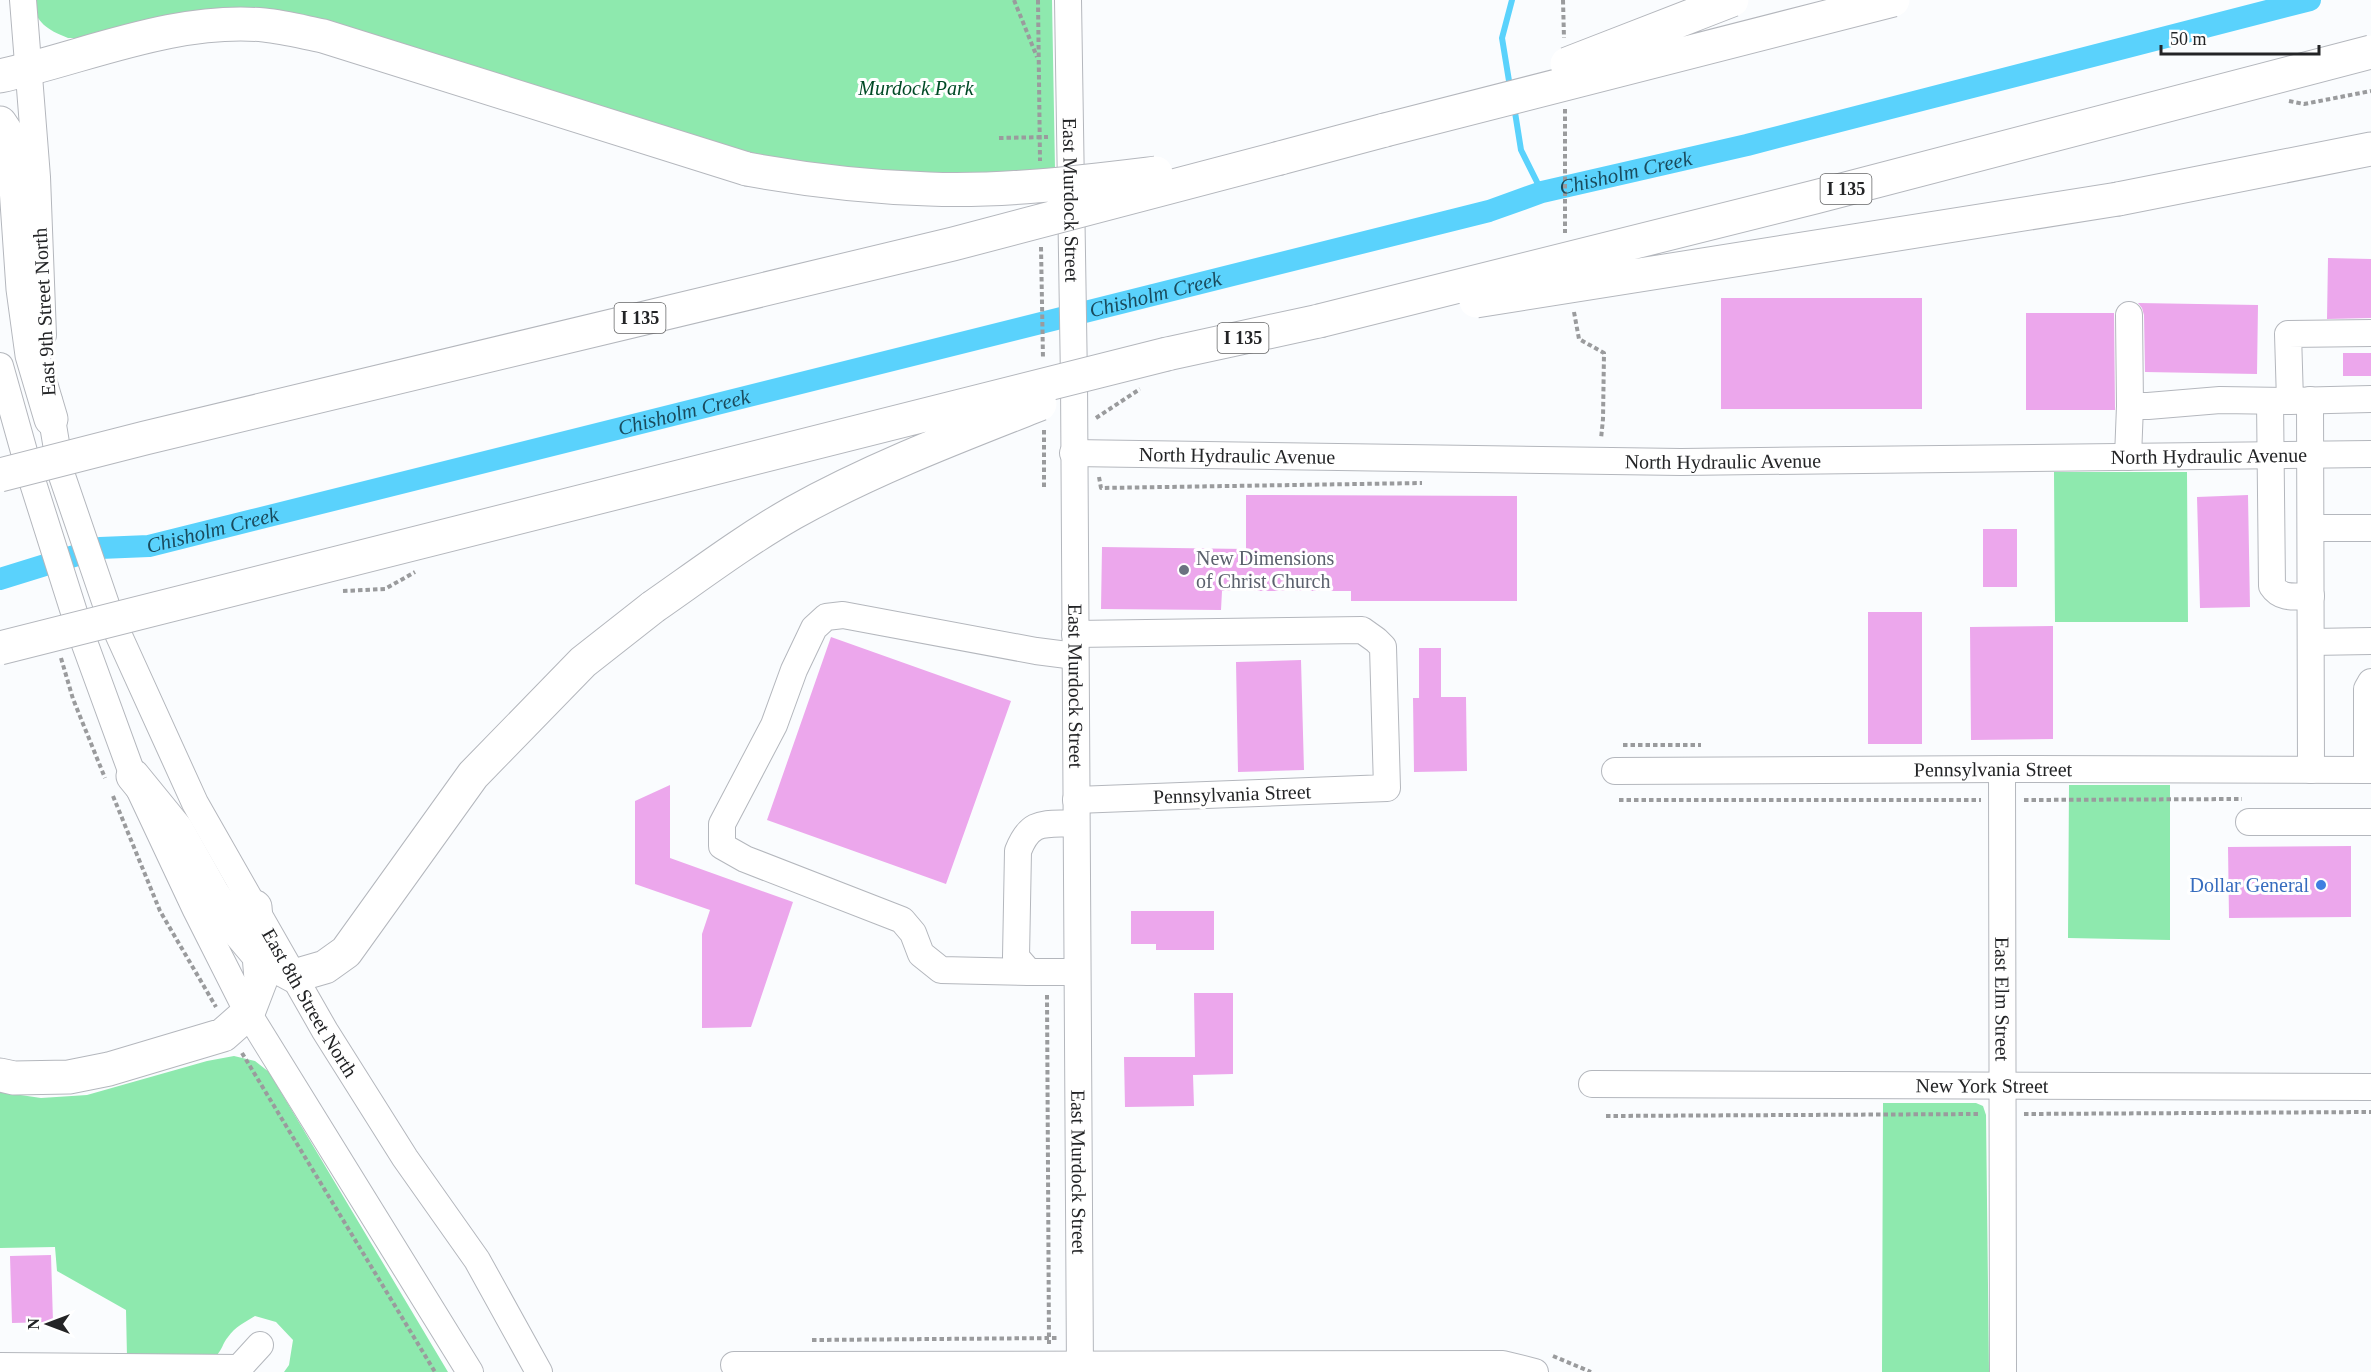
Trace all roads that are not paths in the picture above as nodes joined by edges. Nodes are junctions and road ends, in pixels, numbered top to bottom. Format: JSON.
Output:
{"nodes":[{"id":1,"x":23,"y":0,"type":"edge"},
{"id":2,"x":1068,"y":0,"type":"edge"},
{"id":3,"x":1732,"y":0,"type":"edge"},
{"id":4,"x":1893,"y":0,"type":"edge"},
{"id":5,"x":2371,"y":52,"type":"edge"},
{"id":6,"x":15,"y":73,"type":"edge"},
{"id":7,"x":0,"y":123,"type":"edge"},
{"id":8,"x":1385,"y":130,"type":"junction"},
{"id":9,"x":2371,"y":150,"type":"edge"},
{"id":10,"x":1280,"y":158,"type":"junction"},
{"id":11,"x":2371,"y":164,"type":"edge"},
{"id":12,"x":2240,"y":175,"type":"junction"},
{"id":13,"x":2128,"y":315,"type":"dead end"},
{"id":14,"x":1319,"y":321,"type":"junction"},
{"id":15,"x":2371,"y":333,"type":"edge"},
{"id":16,"x":1167,"y":354,"type":"junction"},
{"id":17,"x":0,"y":366,"type":"edge"},
{"id":18,"x":2371,"y":399,"type":"edge"},
{"id":19,"x":2290,"y":401,"type":"junction"},
{"id":20,"x":2130,"y":406,"type":"junction"},
{"id":21,"x":51,"y":419,"type":"junction"},
{"id":22,"x":1073,"y":453,"type":"junction"},
{"id":23,"x":2371,"y":454,"type":"edge"},
{"id":24,"x":2311,"y":455,"type":"junction"},
{"id":25,"x":2272,"y":456,"type":"junction"},
{"id":26,"x":2127,"y":457,"type":"junction"},
{"id":27,"x":0,"y":475,"type":"edge"},
{"id":28,"x":2311,"y":528,"type":"junction"},
{"id":29,"x":2371,"y":528,"type":"edge"},
{"id":30,"x":2311,"y":596,"type":"junction"},
{"id":31,"x":110,"y":616,"type":"joint"},
{"id":32,"x":2371,"y":641,"type":"edge"},
{"id":33,"x":2311,"y":642,"type":"junction"},
{"id":34,"x":1075,"y":645,"type":"junction"},
{"id":35,"x":0,"y":648,"type":"edge"},
{"id":36,"x":2371,"y":682,"type":"edge"},
{"id":37,"x":2002,"y":769,"type":"junction"},
{"id":38,"x":2311,"y":770,"type":"junction"},
{"id":39,"x":2369,"y":770,"type":"edge"},
{"id":40,"x":1616,"y":771,"type":"dead end"},
{"id":41,"x":133,"y":776,"type":"junction"},
{"id":42,"x":1076,"y":811,"type":"junction"},
{"id":43,"x":2249,"y":822,"type":"dead end"},
{"id":44,"x":2371,"y":822,"type":"edge"},
{"id":45,"x":255,"y":907,"type":"junction"},
{"id":46,"x":261,"y":958,"type":"junction"},
{"id":47,"x":1031,"y":967,"type":"junction"},
{"id":48,"x":1077,"y":972,"type":"junction"},
{"id":49,"x":294,"y":976,"type":"junction"},
{"id":50,"x":238,"y":1021,"type":"junction"},
{"id":51,"x":0,"y":1074,"type":"edge"},
{"id":52,"x":1592,"y":1084,"type":"dead end"},
{"id":53,"x":2002,"y":1086,"type":"junction"},
{"id":54,"x":2371,"y":1087,"type":"edge"},
{"id":55,"x":260,"y":1345,"type":"dead end"},
{"id":56,"x":734,"y":1365,"type":"dead end"},
{"id":57,"x":0,"y":1366,"type":"edge"},
{"id":58,"x":1080,"y":1368,"type":"edge"},
{"id":59,"x":1247,"y":1368,"type":"edge"},
{"id":60,"x":470,"y":1372,"type":"edge"},
{"id":61,"x":539,"y":1372,"type":"edge"},
{"id":62,"x":1535,"y":1372,"type":"edge"},
{"id":63,"x":2003,"y":1372,"type":"edge"}],
"edges":[{"from":1,"to":6,"type":"street","name":"East 9th Street North"},
{"from":2,"to":22,"type":"street","name":"East Murdock Street"},
{"from":3,"to":8,"type":"highway","bridge":true},
{"from":4,"to":8,"type":"highway","number":"I 135","bridge":true},
{"from":5,"to":14,"type":"highway","number":"I 135","bridge":true},
{"from":6,"to":10,"type":"highway","bridge":true},
{"from":6,"to":21,"type":"street","name":"East 9th Street North"},
{"from":7,"to":21,"type":"highway"},
{"from":8,"to":10,"type":"highway","number":"I 135"},
{"from":9,"to":12,"type":"highway"},
{"from":10,"to":27,"type":"highway","number":"I 135","bridge":true},
{"from":11,"to":12,"type":"highway"},
{"from":12,"to":14,"type":"highway","bridge":true},
{"from":13,"to":20,"type":"street"},
{"from":14,"to":16,"type":"highway","number":"I 135"},
{"from":15,"to":19,"type":"street"},
{"from":16,"to":35,"type":"highway","number":"I 135","bridge":true},
{"from":16,"to":49,"type":"highway","bridge":true},
{"from":17,"to":41,"type":"street","name":"East 9th Street North"},
{"from":18,"to":19,"type":"street"},
{"from":19,"to":20,"type":"street"},
{"from":19,"to":24,"type":"street"},
{"from":19,"to":25,"type":"street"},
{"from":20,"to":26,"type":"street"},
{"from":21,"to":31,"type":"street","name":"East 9th Street North"},
{"from":22,"to":26,"type":"street","name":"North Hydraulic Avenue"},
{"from":22,"to":34,"type":"street","name":"East Murdock Street"},
{"from":23,"to":24,"type":"street","name":"North Hydraulic Avenue"},
{"from":24,"to":25,"type":"street","name":"North Hydraulic Avenue"},
{"from":24,"to":28,"type":"street"},
{"from":25,"to":26,"type":"street","name":"North Hydraulic Avenue"},
{"from":25,"to":30,"type":"street"},
{"from":28,"to":29,"type":"street"},
{"from":28,"to":30,"type":"street"},
{"from":30,"to":33,"type":"street"},
{"from":31,"to":45,"type":"street","name":"East 8th Street North"},
{"from":32,"to":33,"type":"street"},
{"from":33,"to":38,"type":"street"},
{"from":34,"to":42,"type":"street","name":"East Murdock Street"},
{"from":34,"to":42,"type":"street","name":"Pennsylvania Street"},
{"from":34,"to":47,"type":"street"},
{"from":36,"to":39,"type":"street"},
{"from":37,"to":38,"type":"street","name":"Pennsylvania Street"},
{"from":37,"to":40,"type":"street","name":"Pennsylvania Street"},
{"from":37,"to":53,"type":"street","name":"East Elm Street"},
{"from":38,"to":39,"type":"street","name":"Pennsylvania Street"},
{"from":41,"to":46,"type":"highway"},
{"from":41,"to":50,"type":"street"},
{"from":42,"to":47,"type":"street","name":"Pennsylvania Street"},
{"from":42,"to":48,"type":"street","name":"East Murdock Street"},
{"from":43,"to":44,"type":"street"},
{"from":45,"to":46,"type":"highway"},
{"from":45,"to":49,"type":"street","name":"East 8th Street North"},
{"from":46,"to":49,"type":"highway"},
{"from":46,"to":50,"type":"highway"},
{"from":47,"to":48,"type":"street"},
{"from":48,"to":58,"type":"street","name":"East Murdock Street"},
{"from":49,"to":61,"type":"street","name":"East 8th Street North"},
{"from":50,"to":51,"type":"highway"},
{"from":50,"to":60,"type":"street"},
{"from":52,"to":53,"type":"street","name":"New York Street"},
{"from":53,"to":54,"type":"street","name":"New York Street"},
{"from":53,"to":63,"type":"street","name":"East Elm Street"},
{"from":55,"to":57,"type":"street"},
{"from":56,"to":58,"type":"street"},
{"from":58,"to":59,"type":"street"},
{"from":59,"to":62,"type":"street"}]}
